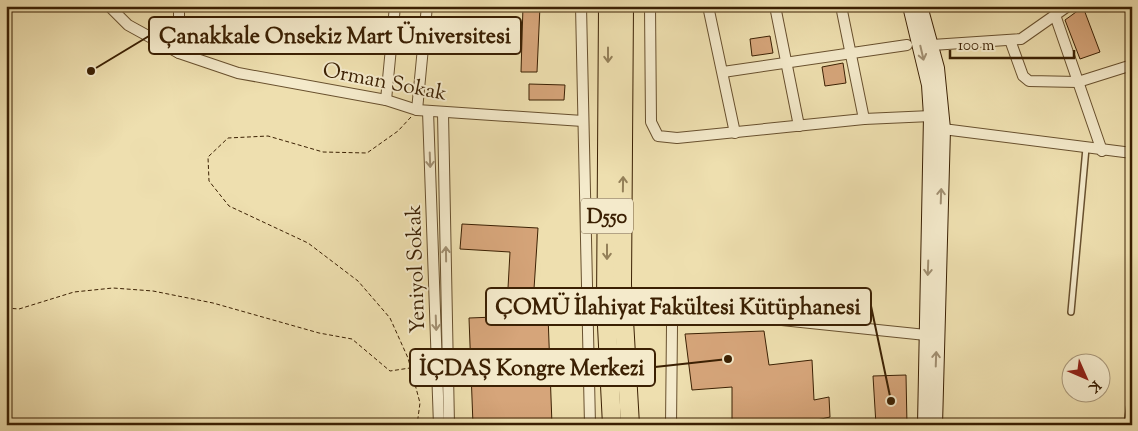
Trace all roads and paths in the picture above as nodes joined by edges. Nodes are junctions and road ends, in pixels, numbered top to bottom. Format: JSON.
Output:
{"nodes":[{"id":1,"x":109,"y":6,"type":"edge"},
{"id":2,"x":179,"y":6,"type":"edge"},
{"id":3,"x":394,"y":6,"type":"edge"},
{"id":4,"x":427,"y":6,"type":"edge"},
{"id":5,"x":581,"y":6,"type":"edge"},
{"id":6,"x":608,"y":6,"type":"edge"},
{"id":7,"x":624,"y":6,"type":"edge"},
{"id":8,"x":650,"y":6,"type":"edge"},
{"id":9,"x":708,"y":6,"type":"edge"},
{"id":10,"x":775,"y":6,"type":"edge"},
{"id":11,"x":841,"y":6,"type":"edge"},
{"id":12,"x":910,"y":6,"type":"edge"},
{"id":13,"x":920,"y":6,"type":"edge"},
{"id":14,"x":1068,"y":6,"type":"edge"},
{"id":15,"x":1055,"y":15,"type":"junction"},
{"id":16,"x":1010,"y":40,"type":"junction"},
{"id":17,"x":907,"y":45,"type":"dead end"},
{"id":18,"x":932,"y":45,"type":"junction"},
{"id":19,"x":179,"y":53,"type":"junction"},
{"id":20,"x":850,"y":53,"type":"junction"},
{"id":21,"x":786,"y":62,"type":"junction"},
{"id":22,"x":1132,"y":65,"type":"edge"},
{"id":23,"x":723,"y":72,"type":"junction"},
{"id":24,"x":1078,"y":82,"type":"junction"},
{"id":25,"x":386,"y":100,"type":"junction"},
{"id":26,"x":417,"y":110,"type":"junction"},
{"id":27,"x":428,"y":112,"type":"junction"},
{"id":28,"x":443,"y":113,"type":"junction"},
{"id":29,"x":931,"y":116,"type":"junction"},
{"id":30,"x":864,"y":119,"type":"junction"},
{"id":31,"x":583,"y":121,"type":"junction"},
{"id":32,"x":799,"y":126,"type":"junction"},
{"id":33,"x":943,"y":129,"type":"junction"},
{"id":34,"x":735,"y":133,"type":"junction"},
{"id":35,"x":1086,"y":148,"type":"junction"},
{"id":36,"x":1102,"y":150,"type":"junction"},
{"id":37,"x":1132,"y":153,"type":"edge"},
{"id":38,"x":6,"y":308,"type":"edge"},
{"id":39,"x":686,"y":310,"type":"dead end"},
{"id":40,"x":1071,"y":312,"type":"dead end"},
{"id":41,"x":672,"y":326,"type":"dead end"},
{"id":42,"x":926,"y":336,"type":"junction"},
{"id":43,"x":410,"y":368,"type":"junction"},
{"id":44,"x":1132,"y":392,"type":"edge"},
{"id":45,"x":417,"y":425,"type":"edge"},
{"id":46,"x":439,"y":425,"type":"edge"},
{"id":47,"x":449,"y":425,"type":"edge"},
{"id":48,"x":590,"y":425,"type":"edge"},
{"id":49,"x":612,"y":425,"type":"edge"},
{"id":50,"x":630,"y":425,"type":"edge"},
{"id":51,"x":671,"y":425,"type":"edge"},
{"id":52,"x":925,"y":425,"type":"edge"},
{"id":53,"x":935,"y":425,"type":"edge"},
{"id":54,"x":1127,"y":425,"type":"edge"}],
"edges":[{"from":1,"to":19,"type":"street","name":"Orman Sokak"},
{"from":2,"to":19,"type":"street"},
{"from":3,"to":25,"type":"street"},
{"from":4,"to":26,"type":"street"},
{"from":5,"to":31,"type":"street"},
{"from":6,"to":49,"type":"highway","number":"D550","one_way":true},
{"from":50,"to":7,"type":"highway","number":"D550","one_way":true},
{"from":8,"to":34,"type":"street"},
{"from":9,"to":23,"type":"street"},
{"from":10,"to":21,"type":"street"},
{"from":11,"to":20,"type":"street"},
{"from":12,"to":29,"type":"street","one_way":true},
{"from":13,"to":18,"type":"street"},
{"from":14,"to":15,"type":"street"},
{"from":15,"to":16,"type":"street"},
{"from":15,"to":24,"type":"street"},
{"from":16,"to":18,"type":"street"},
{"from":16,"to":24,"type":"street"},
{"from":17,"to":20,"type":"street"},
{"from":18,"to":33,"type":"street"},
{"from":19,"to":25,"type":"street","name":"Orman Sokak"},
{"from":20,"to":21,"type":"street"},
{"from":20,"to":30,"type":"street"},
{"from":21,"to":23,"type":"street"},
{"from":21,"to":32,"type":"street"},
{"from":22,"to":24,"type":"street"},
{"from":23,"to":34,"type":"street"},
{"from":24,"to":36,"type":"street"},
{"from":25,"to":26,"type":"street","name":"Orman Sokak"},
{"from":26,"to":27,"type":"street","name":"Orman Sokak"},
{"from":26,"to":43,"type":"path"},
{"from":27,"to":28,"type":"street","name":"Orman Sokak"},
{"from":27,"to":46,"type":"street","name":"Yeniyol Sokak","one_way":true},
{"from":28,"to":31,"type":"street","name":"Orman Sokak"},
{"from":47,"to":28,"type":"street","name":"Yeniyol Sokak","one_way":true},
{"from":29,"to":30,"type":"street"},
{"from":29,"to":33,"type":"street"},
{"from":29,"to":42,"type":"street","one_way":true},
{"from":30,"to":32,"type":"street"},
{"from":31,"to":48,"type":"street"},
{"from":32,"to":34,"type":"street"},
{"from":33,"to":35,"type":"street"},
{"from":53,"to":33,"type":"street","one_way":true},
{"from":35,"to":36,"type":"street"},
{"from":35,"to":40,"type":"lane"},
{"from":36,"to":37,"type":"street"},
{"from":38,"to":43,"type":"path"},
{"from":39,"to":42,"type":"street"},
{"from":41,"to":51,"type":"street"},
{"from":42,"to":52,"type":"street"},
{"from":43,"to":45,"type":"path"},
{"from":44,"to":54,"type":"lane"}]}
